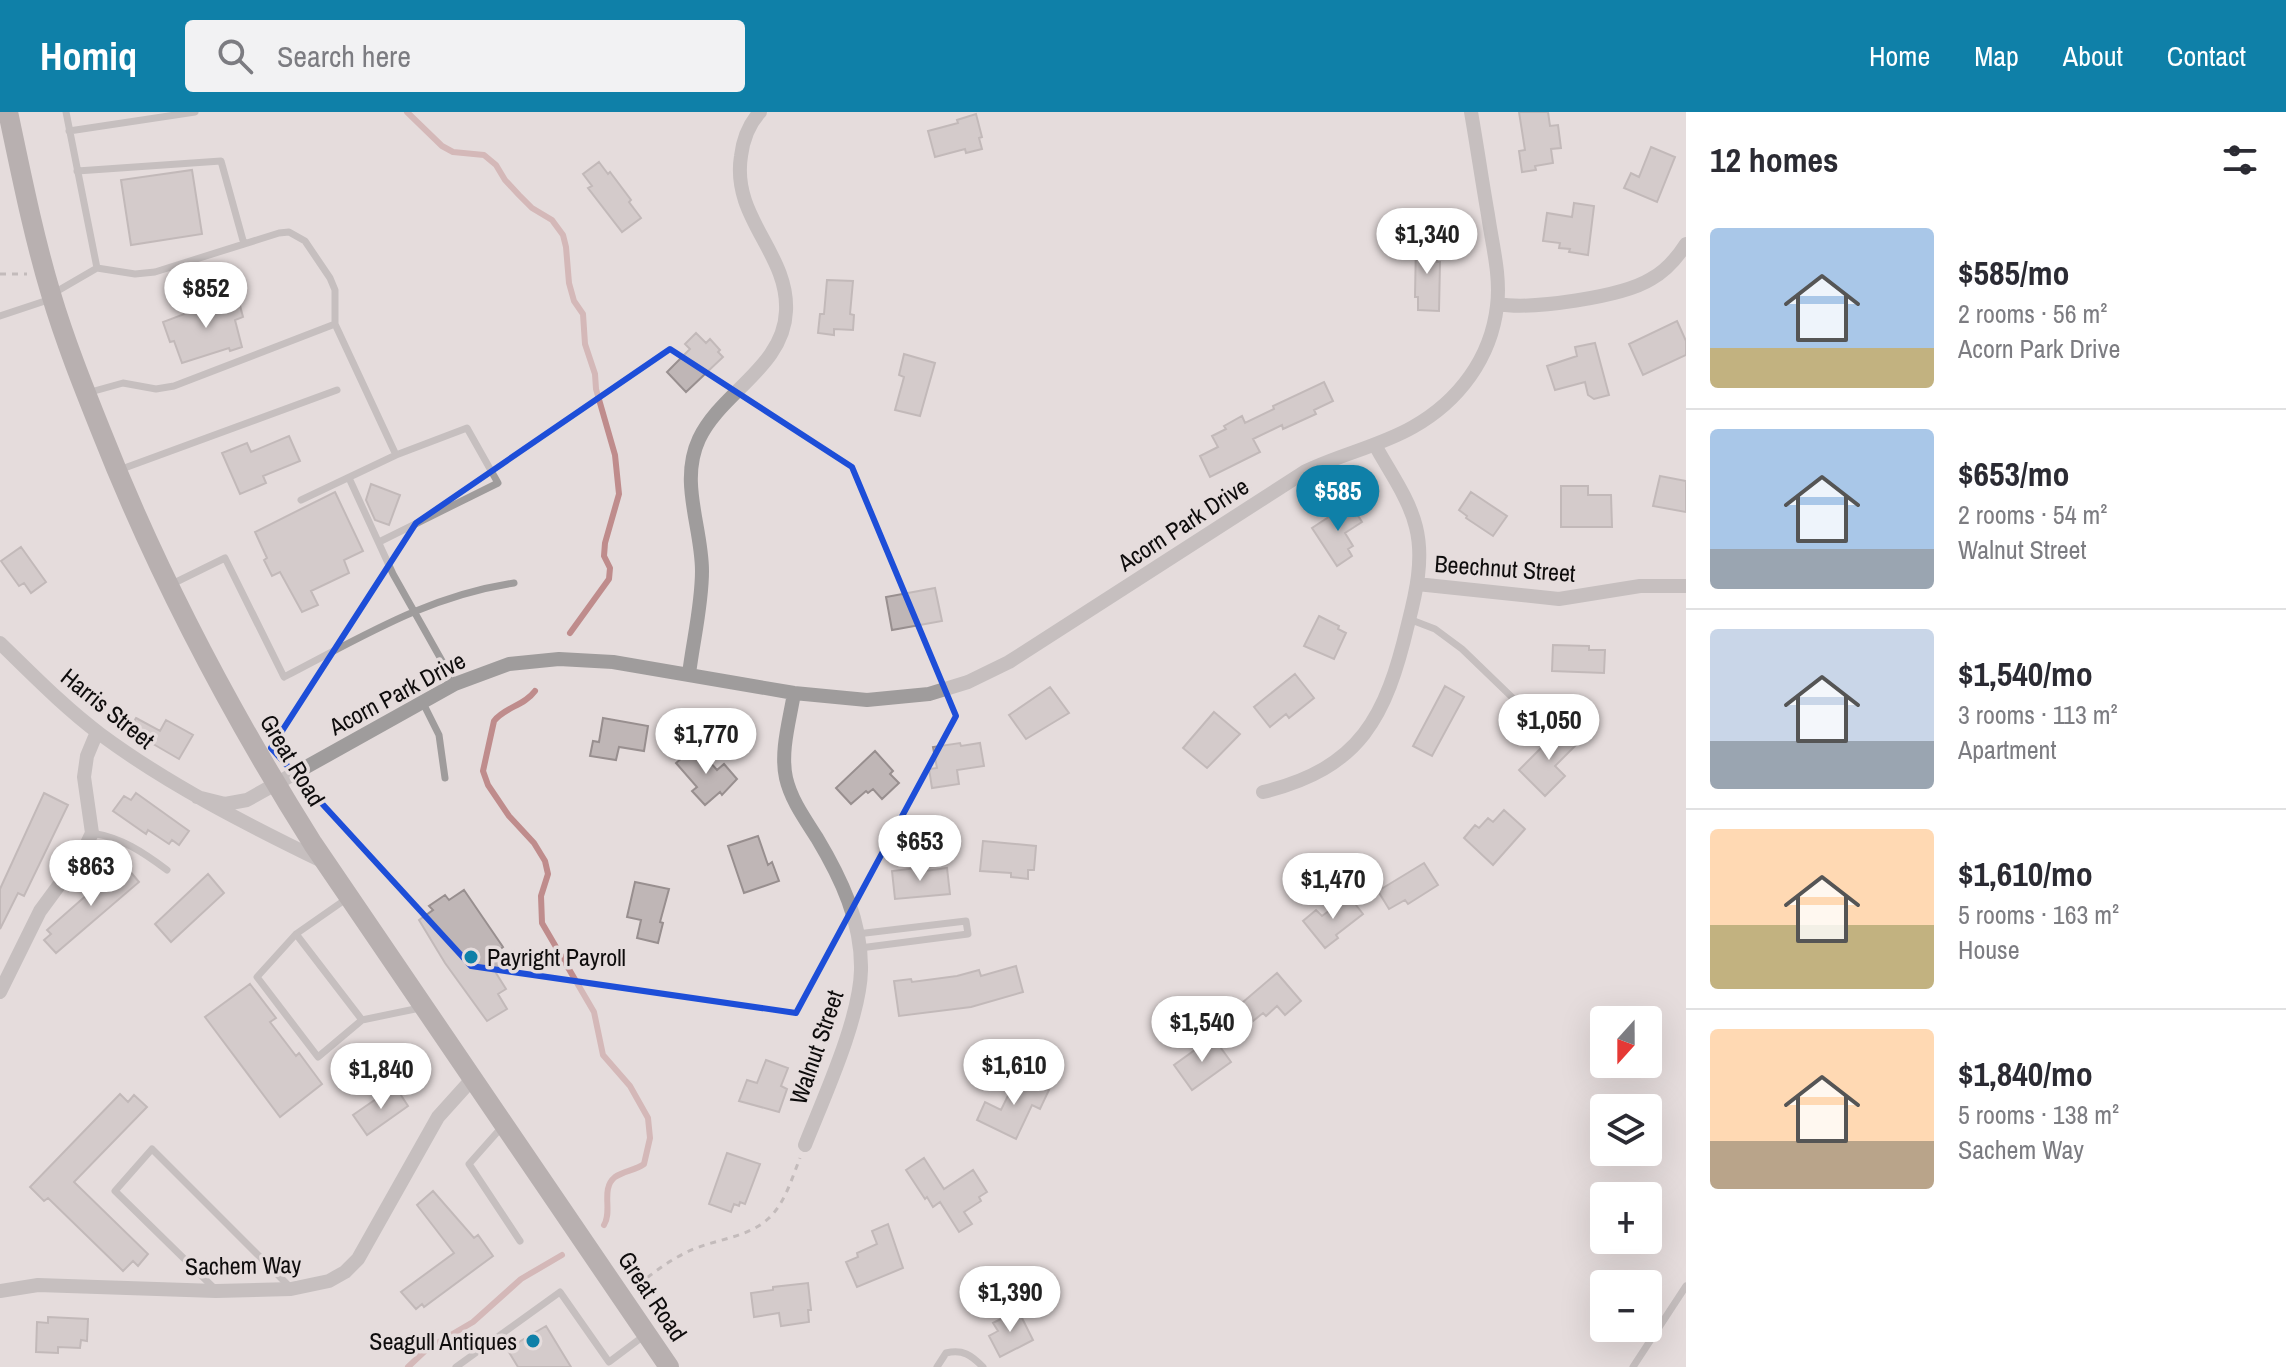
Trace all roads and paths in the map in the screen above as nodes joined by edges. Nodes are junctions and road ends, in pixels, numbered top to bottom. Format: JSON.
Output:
{"nodes":[{"id":1,"x":8,"y":112,"type":"edge"},
{"id":2,"x":66,"y":112,"type":"edge"},
{"id":3,"x":195,"y":112,"type":"edge"},
{"id":4,"x":760,"y":112,"type":"edge"},
{"id":5,"x":1471,"y":112,"type":"edge"},
{"id":6,"x":69,"y":131,"type":"junction"},
{"id":7,"x":77,"y":171,"type":"junction"},
{"id":8,"x":244,"y":244,"type":"junction"},
{"id":9,"x":1686,"y":244,"type":"edge"},
{"id":10,"x":97,"y":268,"type":"junction"},
{"id":11,"x":0,"y":274,"type":"edge"},
{"id":12,"x":27,"y":274,"type":"dead end"},
{"id":13,"x":52,"y":296,"type":"junction"},
{"id":14,"x":1498,"y":304,"type":"junction"},
{"id":15,"x":0,"y":316,"type":"edge"},
{"id":16,"x":335,"y":324,"type":"junction"},
{"id":17,"x":337,"y":390,"type":"dead end"},
{"id":18,"x":86,"y":393,"type":"junction"},
{"id":19,"x":1375,"y":445,"type":"junction"},
{"id":20,"x":396,"y":455,"type":"junction"},
{"id":21,"x":117,"y":471,"type":"junction"},
{"id":22,"x":349,"y":478,"type":"junction"},
{"id":23,"x":301,"y":500,"type":"dead end"},
{"id":24,"x":379,"y":542,"type":"junction"},
{"id":25,"x":514,"y":583,"type":"dead end"},
{"id":26,"x":1417,"y":584,"type":"junction"},
{"id":27,"x":168,"y":586,"type":"junction"},
{"id":28,"x":1686,"y":586,"type":"edge"},
{"id":29,"x":414,"y":610,"type":"junction"},
{"id":30,"x":1409,"y":619,"type":"junction"},
{"id":31,"x":0,"y":643,"type":"edge"},
{"id":32,"x":689,"y":674,"type":"junction"},
{"id":33,"x":455,"y":684,"type":"junction"},
{"id":34,"x":794,"y":693,"type":"junction"},
{"id":35,"x":422,"y":701,"type":"junction"},
{"id":36,"x":1547,"y":731,"type":"dead end"},
{"id":37,"x":97,"y":732,"type":"junction"},
{"id":38,"x":445,"y":778,"type":"dead end"},
{"id":39,"x":277,"y":786,"type":"junction"},
{"id":40,"x":1263,"y":792,"type":"dead end"},
{"id":41,"x":197,"y":797,"type":"junction"},
{"id":42,"x":92,"y":833,"type":"junction"},
{"id":43,"x":328,"y":864,"type":"junction"},
{"id":44,"x":167,"y":870,"type":"dead end"},
{"id":45,"x":350,"y":897,"type":"junction"},
{"id":46,"x":296,"y":934,"type":"junction"},
{"id":47,"x":858,"y":941,"type":"junction"},
{"id":48,"x":0,"y":992,"type":"edge"},
{"id":49,"x":426,"y":1006,"type":"junction"},
{"id":50,"x":362,"y":1020,"type":"junction"},
{"id":51,"x":474,"y":1077,"type":"junction"},
{"id":52,"x":506,"y":1124,"type":"junction"},
{"id":53,"x":805,"y":1145,"type":"joint"},
{"id":54,"x":520,"y":1241,"type":"dead end"},
{"id":55,"x":1686,"y":1286,"type":"edge"},
{"id":56,"x":291,"y":1289,"type":"junction"},
{"id":57,"x":0,"y":1291,"type":"edge"},
{"id":58,"x":216,"y":1291,"type":"junction"},
{"id":59,"x":623,"y":1298,"type":"junction"},
{"id":60,"x":647,"y":1334,"type":"junction"},
{"id":61,"x":610,"y":1365,"type":"edge"},
{"id":62,"x":456,"y":1367,"type":"edge"},
{"id":63,"x":669,"y":1367,"type":"edge"},
{"id":64,"x":937,"y":1367,"type":"edge"},
{"id":65,"x":983,"y":1367,"type":"edge"},
{"id":66,"x":1633,"y":1367,"type":"edge"}],
"edges":[{"from":1,"to":13,"type":"main road","name":"Great Road"},
{"from":2,"to":6,"type":"lane"},
{"from":3,"to":6,"type":"lane"},
{"from":4,"to":32,"type":"street"},
{"from":5,"to":14,"type":"street","name":"Acorn Park Drive"},
{"from":6,"to":7,"type":"lane"},
{"from":7,"to":8,"type":"lane"},
{"from":7,"to":10,"type":"lane"},
{"from":8,"to":10,"type":"lane"},
{"from":8,"to":16,"type":"lane"},
{"from":9,"to":14,"type":"street"},
{"from":10,"to":13,"type":"lane"},
{"from":11,"to":12,"type":"path"},
{"from":13,"to":15,"type":"lane"},
{"from":13,"to":18,"type":"main road","name":"Great Road"},
{"from":14,"to":19,"type":"street","name":"Acorn Park Drive"},
{"from":16,"to":18,"type":"lane"},
{"from":16,"to":20,"type":"lane"},
{"from":17,"to":21,"type":"lane"},
{"from":18,"to":21,"type":"main road","name":"Great Road"},
{"from":19,"to":26,"type":"street"},
{"from":19,"to":34,"type":"street","name":"Acorn Park Drive"},
{"from":20,"to":22,"type":"lane"},
{"from":20,"to":24,"type":"lane"},
{"from":21,"to":27,"type":"main road","name":"Great Road"},
{"from":22,"to":23,"type":"lane"},
{"from":22,"to":24,"type":"lane"},
{"from":24,"to":29,"type":"lane"},
{"from":25,"to":29,"type":"lane"},
{"from":26,"to":28,"type":"street","name":"Beechnut Street"},
{"from":26,"to":30,"type":"street"},
{"from":27,"to":29,"type":"lane"},
{"from":27,"to":39,"type":"main road","name":"Great Road"},
{"from":29,"to":33,"type":"lane"},
{"from":30,"to":36,"type":"lane"},
{"from":30,"to":40,"type":"street"},
{"from":31,"to":37,"type":"street","name":"Harris Street"},
{"from":32,"to":33,"type":"street","name":"Acorn Park Drive"},
{"from":32,"to":34,"type":"street","name":"Acorn Park Drive"},
{"from":33,"to":35,"type":"street","name":"Acorn Park Drive"},
{"from":34,"to":47,"type":"street","name":"Walnut Street"},
{"from":35,"to":38,"type":"lane"},
{"from":35,"to":39,"type":"street","name":"Acorn Park Drive"},
{"from":37,"to":41,"type":"street","name":"Harris Street"},
{"from":37,"to":42,"type":"street"},
{"from":39,"to":41,"type":"street","name":"Harris Street"},
{"from":39,"to":43,"type":"main road","name":"Great Road"},
{"from":41,"to":43,"type":"street","name":"Harris Street"},
{"from":42,"to":44,"type":"lane"},
{"from":42,"to":48,"type":"street"},
{"from":43,"to":45,"type":"main road","name":"Great Road"},
{"from":45,"to":46,"type":"lane"},
{"from":45,"to":49,"type":"main road","name":"Great Road"},
{"from":46,"to":50,"type":"lane"},
{"from":46,"to":50,"type":"lane"},
{"from":47,"to":47,"type":"lane"},
{"from":47,"to":53,"type":"street","name":"Walnut Street"},
{"from":49,"to":50,"type":"lane"},
{"from":49,"to":51,"type":"main road","name":"Great Road"},
{"from":51,"to":52,"type":"main road","name":"Great Road"},
{"from":51,"to":56,"type":"street","name":"Sachem Way"},
{"from":52,"to":54,"type":"lane"},
{"from":52,"to":59,"type":"main road","name":"Great Road"},
{"from":53,"to":59,"type":"path"},
{"from":55,"to":66,"type":"lane"},
{"from":56,"to":58,"type":"street","name":"Sachem Way"},
{"from":56,"to":58,"type":"lane"},
{"from":57,"to":58,"type":"street","name":"Sachem Way"},
{"from":59,"to":60,"type":"main road","name":"Great Road"},
{"from":60,"to":61,"type":"lane"},
{"from":60,"to":63,"type":"main road","name":"Great Road"},
{"from":61,"to":62,"type":"lane"},
{"from":64,"to":65,"type":"lane"}]}
